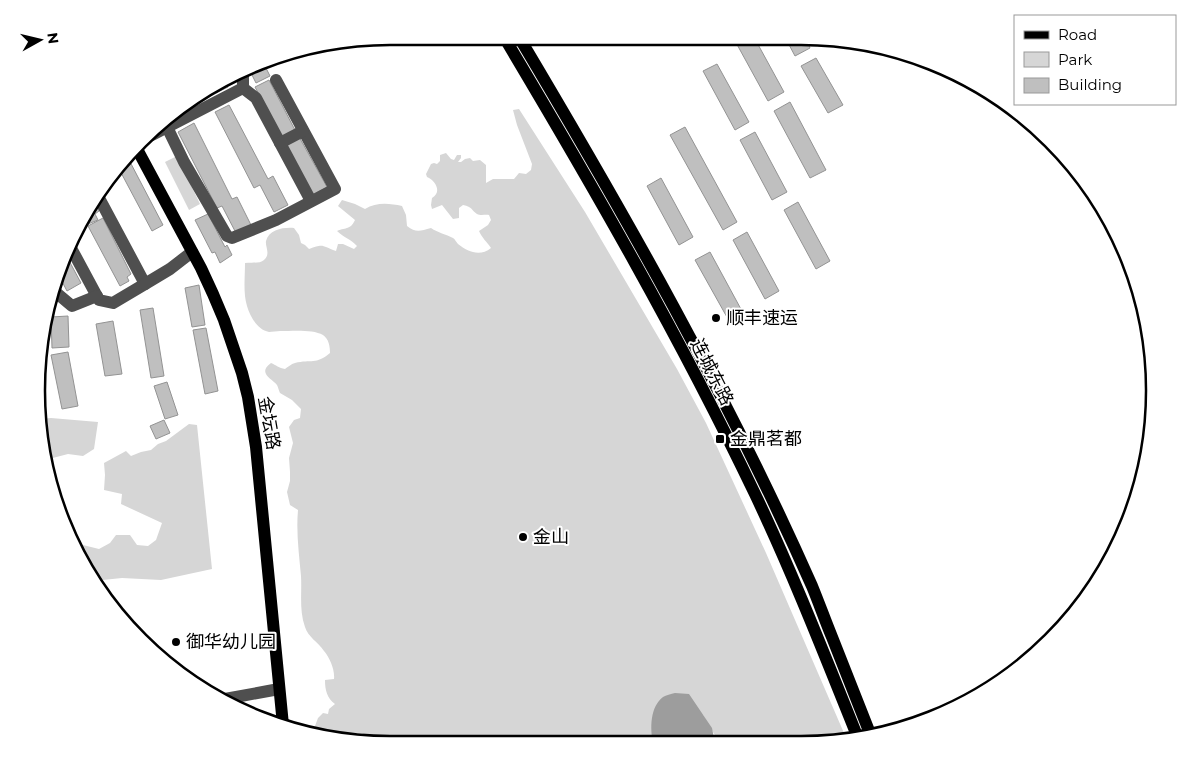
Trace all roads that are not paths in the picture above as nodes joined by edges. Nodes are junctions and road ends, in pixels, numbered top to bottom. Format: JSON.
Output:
{"nodes":[{"id":1,"x":509,"y":45,"type":"edge"},
{"id":2,"x":524,"y":45,"type":"edge"},
{"id":3,"x":243,"y":78,"type":"edge"},
{"id":4,"x":276,"y":80,"type":"dead end"},
{"id":5,"x":243,"y":88,"type":"junction"},
{"id":6,"x":167,"y":128,"type":"joint"},
{"id":7,"x":303,"y":131,"type":"junction"},
{"id":8,"x":280,"y":143,"type":"junction"},
{"id":9,"x":139,"y":153,"type":"edge"},
{"id":10,"x":311,"y":201,"type":"junction"},
{"id":11,"x":101,"y":202,"type":"edge"},
{"id":12,"x":192,"y":252,"type":"junction"},
{"id":13,"x":73,"y":254,"type":"edge"},
{"id":14,"x":146,"y":284,"type":"junction"},
{"id":15,"x":59,"y":295,"type":"edge"},
{"id":16,"x":97,"y":296,"type":"junction"},
{"id":17,"x":279,"y":689,"type":"junction"},
{"id":18,"x":233,"y":697,"type":"edge"},
{"id":19,"x":282,"y":719,"type":"edge"},
{"id":20,"x":868,"y":729,"type":"edge"},
{"id":21,"x":855,"y":731,"type":"edge"}],
"edges":[{"from":1,"to":21,"type":"main road","name":"连城东路"},
{"from":2,"to":20,"type":"main road","name":"连城东路"},
{"from":3,"to":5,"type":"street"},
{"from":4,"to":7,"type":"street"},
{"from":5,"to":6,"type":"street"},
{"from":5,"to":8,"type":"street"},
{"from":6,"to":10,"type":"street"},
{"from":7,"to":8,"type":"street"},
{"from":7,"to":10,"type":"street"},
{"from":8,"to":10,"type":"street"},
{"from":9,"to":12,"type":"main road","name":"金坛路"},
{"from":11,"to":14,"type":"street"},
{"from":12,"to":14,"type":"street"},
{"from":12,"to":17,"type":"main road","name":"金坛路"},
{"from":13,"to":16,"type":"street"},
{"from":14,"to":16,"type":"street"},
{"from":15,"to":16,"type":"street"},
{"from":17,"to":18,"type":"street"},
{"from":17,"to":19,"type":"main road","name":"金坛路"}]}
